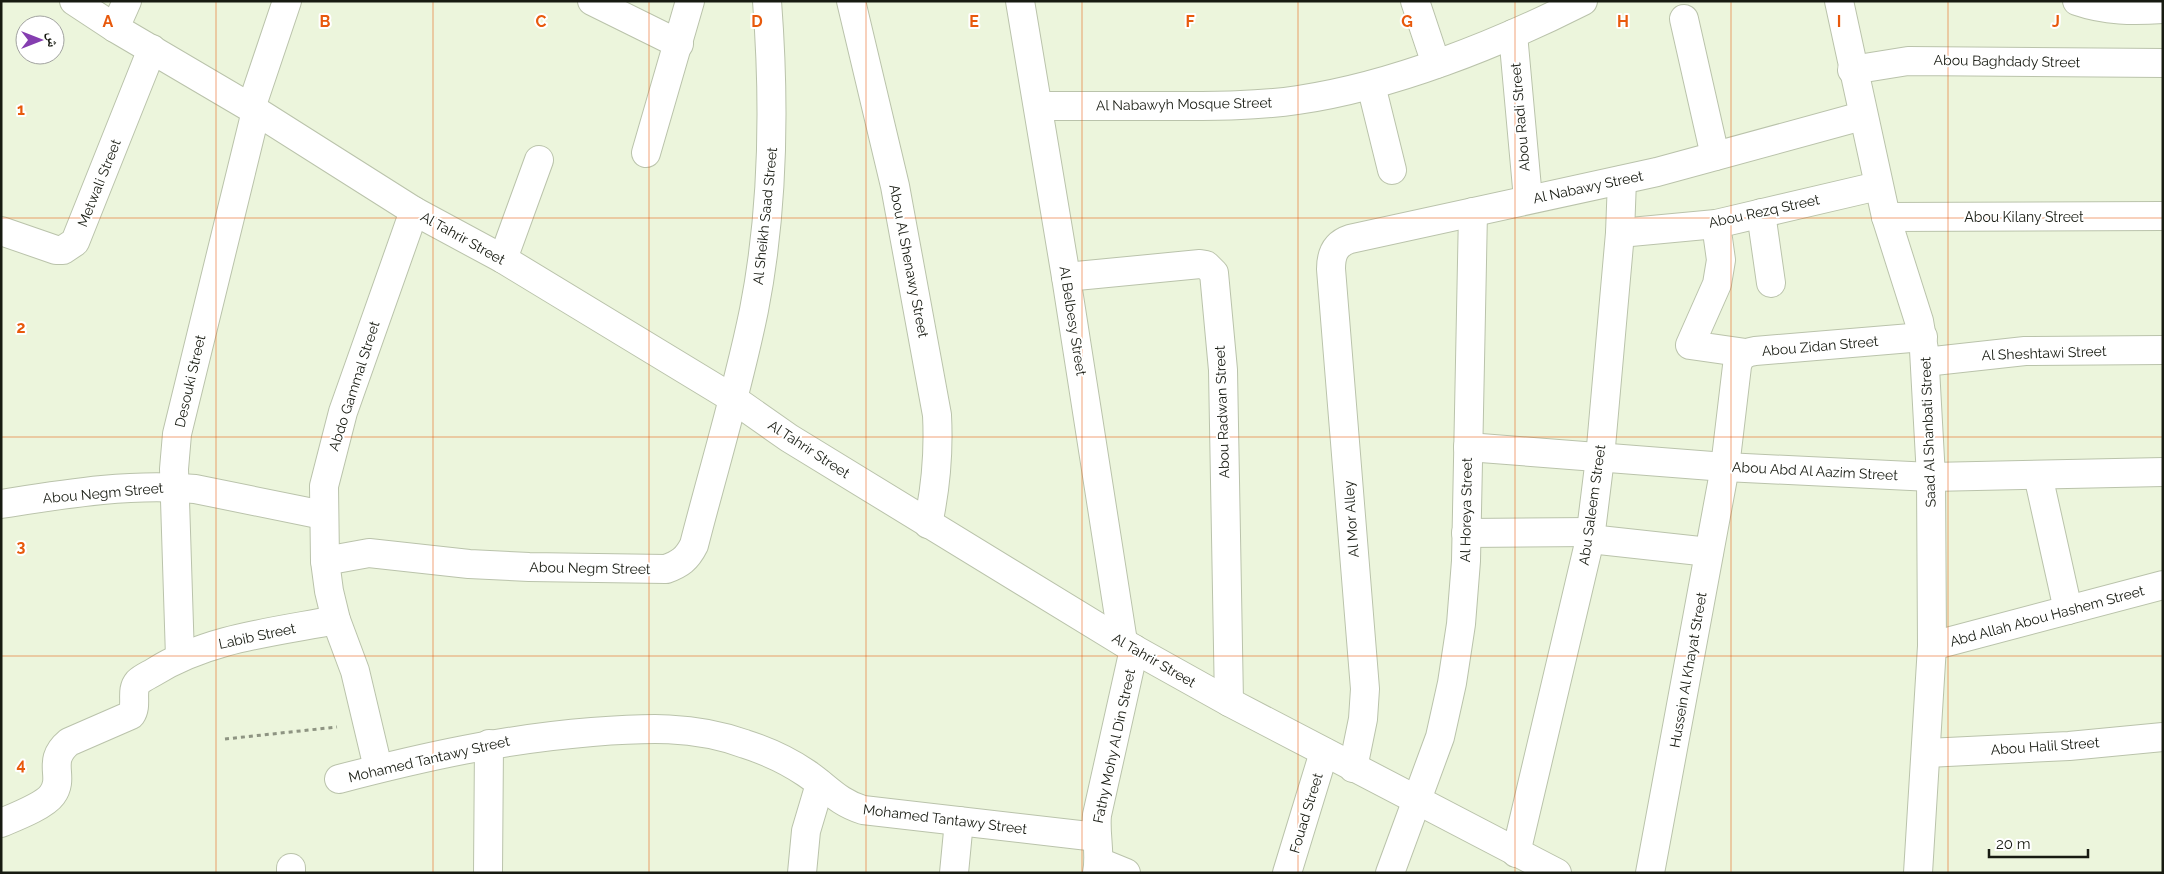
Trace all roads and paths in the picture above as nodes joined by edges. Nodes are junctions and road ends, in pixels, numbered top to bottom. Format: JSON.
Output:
{"nodes":[{"id":1,"x":74,"y":1,"type":"edge"},
{"id":2,"x":127,"y":1,"type":"edge"},
{"id":3,"x":287,"y":1,"type":"edge"},
{"id":4,"x":592,"y":1,"type":"edge"},
{"id":5,"x":690,"y":1,"type":"edge"},
{"id":6,"x":767,"y":1,"type":"edge"},
{"id":7,"x":851,"y":1,"type":"edge"},
{"id":8,"x":1020,"y":1,"type":"edge"},
{"id":9,"x":1415,"y":1,"type":"edge"},
{"id":10,"x":1583,"y":1,"type":"edge"},
{"id":11,"x":1839,"y":1,"type":"edge"},
{"id":12,"x":2085,"y":3,"type":"edge"},
{"id":13,"x":2163,"y":9,"type":"edge"},
{"id":14,"x":1684,"y":18,"type":"dead end"},
{"id":15,"x":115,"y":28,"type":"junction"},
{"id":16,"x":1513,"y":34,"type":"junction"},
{"id":17,"x":679,"y":44,"type":"junction"},
{"id":18,"x":152,"y":49,"type":"junction"},
{"id":19,"x":2163,"y":63,"type":"edge"},
{"id":20,"x":1436,"y":64,"type":"junction"},
{"id":21,"x":1852,"y":70,"type":"junction"},
{"id":22,"x":1371,"y":84,"type":"junction"},
{"id":23,"x":1038,"y":106,"type":"junction"},
{"id":24,"x":254,"y":109,"type":"junction"},
{"id":25,"x":1862,"y":116,"type":"junction"},
{"id":26,"x":646,"y":153,"type":"dead end"},
{"id":27,"x":1716,"y":156,"type":"junction"},
{"id":28,"x":539,"y":160,"type":"dead end"},
{"id":29,"x":1392,"y":170,"type":"dead end"},
{"id":30,"x":1622,"y":180,"type":"junction"},
{"id":31,"x":1878,"y":186,"type":"junction"},
{"id":32,"x":1528,"y":199,"type":"junction"},
{"id":33,"x":414,"y":211,"type":"junction"},
{"id":34,"x":1473,"y":212,"type":"junction"},
{"id":35,"x":1760,"y":213,"type":"junction"},
{"id":36,"x":1886,"y":217,"type":"junction"},
{"id":37,"x":2162,"y":223,"type":"edge"},
{"id":38,"x":1716,"y":224,"type":"junction"},
{"id":39,"x":1,"y":231,"type":"edge"},
{"id":40,"x":1620,"y":233,"type":"junction"},
{"id":41,"x":503,"y":259,"type":"junction"},
{"id":42,"x":1332,"y":269,"type":"joint"},
{"id":43,"x":1066,"y":277,"type":"junction"},
{"id":44,"x":1771,"y":283,"type":"dead end"},
{"id":45,"x":1924,"y":350,"type":"junction"},
{"id":46,"x":2163,"y":350,"type":"edge"},
{"id":47,"x":1746,"y":353,"type":"junction"},
{"id":48,"x":732,"y":398,"type":"junction"},
{"id":49,"x":1468,"y":447,"type":"junction"},
{"id":50,"x":1600,"y":458,"type":"junction"},
{"id":51,"x":1725,"y":467,"type":"junction"},
{"id":52,"x":2163,"y":472,"type":"edge"},
{"id":53,"x":2038,"y":475,"type":"junction"},
{"id":54,"x":1931,"y":476,"type":"junction"},
{"id":55,"x":175,"y":487,"type":"junction"},
{"id":56,"x":1,"y":504,"type":"edge"},
{"id":57,"x":324,"y":515,"type":"junction"},
{"id":58,"x":928,"y":524,"type":"junction"},
{"id":59,"x":1466,"y":534,"type":"junction"},
{"id":60,"x":1590,"y":535,"type":"junction"},
{"id":61,"x":1709,"y":552,"type":"junction"},
{"id":62,"x":325,"y":562,"type":"junction"},
{"id":63,"x":2163,"y":585,"type":"edge"},
{"id":64,"x":2068,"y":610,"type":"junction"},
{"id":65,"x":336,"y":620,"type":"junction"},
{"id":66,"x":1128,"y":645,"type":"junction"},
{"id":67,"x":1932,"y":646,"type":"junction"},
{"id":68,"x":180,"y":657,"type":"junction"},
{"id":69,"x":1229,"y":702,"type":"junction"},
{"id":70,"x":367,"y":723,"type":"junction"},
{"id":71,"x":2163,"y":737,"type":"edge"},
{"id":72,"x":225,"y":739,"type":"dead end"},
{"id":73,"x":489,"y":744,"type":"junction"},
{"id":74,"x":1324,"y":752,"type":"junction"},
{"id":75,"x":1927,"y":753,"type":"junction"},
{"id":76,"x":378,"y":768,"type":"junction"},
{"id":77,"x":1354,"y":768,"type":"junction"},
{"id":78,"x":339,"y":779,"type":"dead end"},
{"id":79,"x":820,"y":784,"type":"junction"},
{"id":80,"x":1416,"y":801,"type":"junction"},
{"id":81,"x":959,"y":821,"type":"junction"},
{"id":82,"x":1,"y":823,"type":"edge"},
{"id":83,"x":1098,"y":857,"type":"edge"},
{"id":84,"x":1522,"y":862,"type":"edge"},
{"id":85,"x":488,"y":873,"type":"edge"},
{"id":86,"x":802,"y":873,"type":"edge"},
{"id":87,"x":954,"y":873,"type":"edge"},
{"id":88,"x":1126,"y":873,"type":"edge"},
{"id":89,"x":1287,"y":873,"type":"edge"},
{"id":90,"x":1390,"y":873,"type":"edge"},
{"id":91,"x":1557,"y":873,"type":"edge"},
{"id":92,"x":1650,"y":873,"type":"edge"},
{"id":93,"x":1918,"y":873,"type":"edge"}],
"edges":[{"from":1,"to":15,"type":"street","name":"Al Tahrir Street"},
{"from":2,"to":15,"type":"street"},
{"from":3,"to":24,"type":"street","name":"Desouki Street"},
{"from":4,"to":17,"type":"street"},
{"from":5,"to":17,"type":"street"},
{"from":6,"to":48,"type":"street","name":"Al Sheikh Saad Street"},
{"from":7,"to":58,"type":"street","name":"Abou Al Shenawy Street"},
{"from":8,"to":23,"type":"street","name":"Al Belbesy Street"},
{"from":9,"to":20,"type":"street"},
{"from":10,"to":16,"type":"street","name":"Al Nabawyh Mosque Street"},
{"from":11,"to":21,"type":"street","name":"Saad Al Shanbati Street"},
{"from":12,"to":13,"type":"street"},
{"from":14,"to":27,"type":"street"},
{"from":15,"to":18,"type":"street","name":"Al Tahrir Street"},
{"from":16,"to":20,"type":"street","name":"Al Nabawyh Mosque Street"},
{"from":16,"to":32,"type":"street","name":"Abou Radi Street"},
{"from":17,"to":26,"type":"street"},
{"from":18,"to":24,"type":"street","name":"Al Tahrir Street"},
{"from":18,"to":39,"type":"street","name":"Metwali Street"},
{"from":19,"to":21,"type":"street","name":"Abou Baghdady Street"},
{"from":20,"to":22,"type":"street","name":"Al Nabawyh Mosque Street"},
{"from":21,"to":25,"type":"street","name":"Saad Al Shanbati Street"},
{"from":22,"to":23,"type":"street","name":"Al Nabawyh Mosque Street"},
{"from":22,"to":29,"type":"street"},
{"from":23,"to":43,"type":"street","name":"Al Belbesy Street"},
{"from":24,"to":33,"type":"street","name":"Al Tahrir Street"},
{"from":24,"to":55,"type":"street","name":"Desouki Street"},
{"from":25,"to":27,"type":"street","name":"Al Nabawy Street"},
{"from":25,"to":31,"type":"street","name":"Saad Al Shanbati Street"},
{"from":27,"to":30,"type":"street","name":"Al Nabawy Street"},
{"from":28,"to":41,"type":"street"},
{"from":30,"to":32,"type":"street","name":"Al Nabawy Street"},
{"from":30,"to":40,"type":"street","name":"Abu Saleem Street"},
{"from":31,"to":35,"type":"street","name":"Abou Rezq Street"},
{"from":31,"to":36,"type":"street","name":"Saad Al Shanbati Street"},
{"from":32,"to":34,"type":"street","name":"Al Nabawy Street"},
{"from":33,"to":41,"type":"street","name":"Al Tahrir Street"},
{"from":33,"to":57,"type":"street","name":"Abdo Gammal Street"},
{"from":34,"to":42,"type":"street","name":"Al Nabawy Street"},
{"from":34,"to":49,"type":"street","name":"Al Horeya Street"},
{"from":35,"to":38,"type":"street","name":"Abou Rezq Street"},
{"from":35,"to":44,"type":"street"},
{"from":36,"to":37,"type":"street","name":"Abou Kilany Street"},
{"from":36,"to":45,"type":"street","name":"Saad Al Shanbati Street"},
{"from":38,"to":40,"type":"street","name":"Abou Rezq Street"},
{"from":38,"to":47,"type":"street"},
{"from":40,"to":50,"type":"street","name":"Abu Saleem Street"},
{"from":41,"to":48,"type":"street","name":"Al Tahrir Street"},
{"from":42,"to":77,"type":"street","name":"Al Mor Alley"},
{"from":43,"to":66,"type":"street","name":"Al Belbesy Street"},
{"from":43,"to":69,"type":"street","name":"Abou Radwan Street"},
{"from":45,"to":46,"type":"street","name":"Al Sheshtawi Street"},
{"from":45,"to":47,"type":"street","name":"Abou Zidan Street"},
{"from":45,"to":54,"type":"street","name":"Saad Al Shanbati Street"},
{"from":47,"to":51,"type":"street","name":"Abou Zidan Street"},
{"from":48,"to":58,"type":"street","name":"Al Tahrir Street"},
{"from":48,"to":62,"type":"street","name":"Abou Negm Street"},
{"from":49,"to":50,"type":"street","name":"Abou Abd Al Aazim Street"},
{"from":49,"to":59,"type":"street","name":"Al Horeya Street"},
{"from":50,"to":51,"type":"street","name":"Abou Abd Al Aazim Street"},
{"from":50,"to":60,"type":"street","name":"Abu Saleem Street"},
{"from":51,"to":54,"type":"street","name":"Abou Abd Al Aazim Street"},
{"from":51,"to":61,"type":"street","name":"Hussein Al Khayat Street"},
{"from":52,"to":53,"type":"street","name":"Abou Abd Al Aazim Street"},
{"from":53,"to":54,"type":"street","name":"Abou Abd Al Aazim Street"},
{"from":53,"to":64,"type":"street"},
{"from":54,"to":67,"type":"street","name":"Saad Al Shanbati Street"},
{"from":55,"to":56,"type":"street","name":"Abou Negm Street"},
{"from":55,"to":57,"type":"street","name":"Abou Negm Street"},
{"from":55,"to":68,"type":"street","name":"Desouki Street"},
{"from":57,"to":62,"type":"street","name":"Abdo Gammal Street"},
{"from":58,"to":66,"type":"street","name":"Al Tahrir Street"},
{"from":59,"to":60,"type":"street"},
{"from":59,"to":80,"type":"street","name":"Al Horeya Street"},
{"from":60,"to":61,"type":"street"},
{"from":60,"to":84,"type":"street","name":"Abu Saleem Street"},
{"from":61,"to":92,"type":"street","name":"Hussein Al Khayat Street"},
{"from":62,"to":65,"type":"street","name":"Abdo Gammal Street"},
{"from":63,"to":64,"type":"street","name":"Abd Allah Abou Hashem Street"},
{"from":64,"to":67,"type":"street","name":"Abd Allah Abou Hashem Street"},
{"from":65,"to":68,"type":"street","name":"Labib Street"},
{"from":65,"to":70,"type":"street","name":"Abdo Gammal Street"},
{"from":66,"to":69,"type":"street","name":"Al Tahrir Street"},
{"from":66,"to":83,"type":"street","name":"Fathy Mohy Al Din Street"},
{"from":67,"to":75,"type":"street","name":"Saad Al Shanbati Street"},
{"from":68,"to":82,"type":"street","name":"Labib Street"},
{"from":69,"to":74,"type":"street","name":"Al Tahrir Street"},
{"from":70,"to":72,"type":"path"},
{"from":70,"to":76,"type":"street","name":"Abdo Gammal Street"},
{"from":71,"to":75,"type":"street","name":"Abou Halil Street"},
{"from":73,"to":76,"type":"street","name":"Mohamed Tantawy Street"},
{"from":73,"to":79,"type":"street","name":"Mohamed Tantawy Street"},
{"from":73,"to":85,"type":"street"},
{"from":74,"to":77,"type":"street","name":"Al Tahrir Street"},
{"from":74,"to":89,"type":"street","name":"Fouad Street"},
{"from":75,"to":93,"type":"street","name":"Saad Al Shanbati Street"},
{"from":76,"to":78,"type":"street","name":"Mohamed Tantawy Street"},
{"from":77,"to":80,"type":"street","name":"Al Tahrir Street"},
{"from":79,"to":81,"type":"street","name":"Mohamed Tantawy Street"},
{"from":79,"to":86,"type":"street"},
{"from":80,"to":84,"type":"street","name":"Al Tahrir Street"},
{"from":80,"to":90,"type":"street","name":"Al Horeya Street"},
{"from":81,"to":83,"type":"street","name":"Mohamed Tantawy Street"},
{"from":81,"to":87,"type":"street"},
{"from":83,"to":88,"type":"street","name":"Mohamed Tantawy Street"},
{"from":84,"to":91,"type":"street","name":"Al Tahrir Street"}]}
